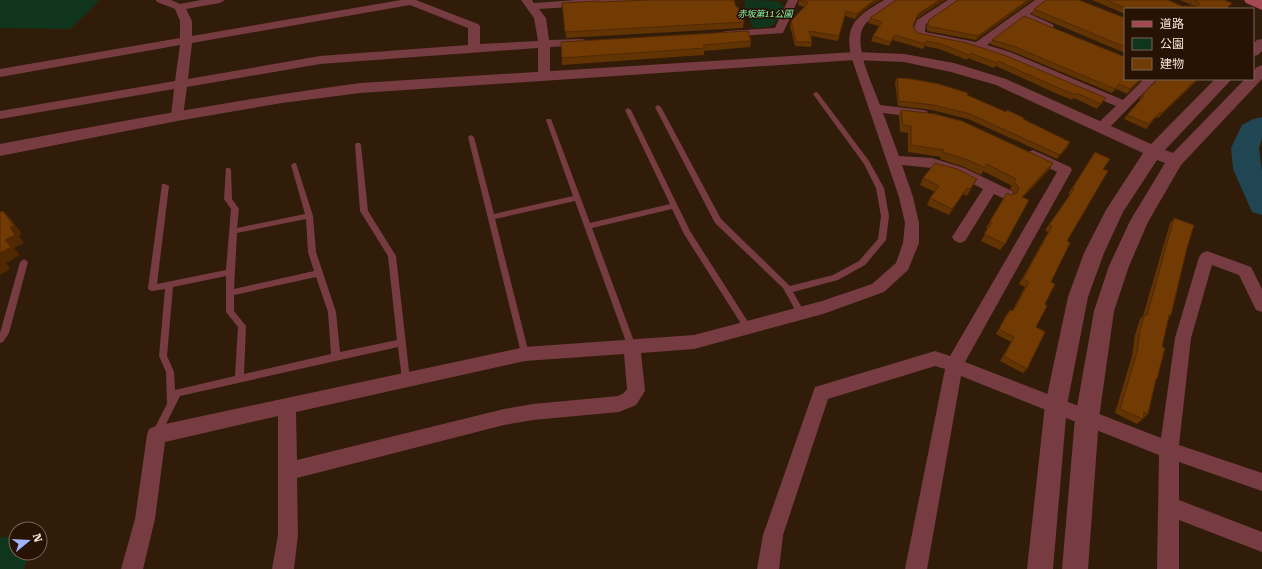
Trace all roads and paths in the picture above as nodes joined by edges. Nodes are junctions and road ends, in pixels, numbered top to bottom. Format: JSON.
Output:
{"nodes":[{"id":1,"x":162,"y":0,"type":"edge"},
{"id":2,"x":220,"y":0,"type":"edge"},
{"id":3,"x":628,"y":0,"type":"edge"},
{"id":4,"x":793,"y":0,"type":"edge"},
{"id":5,"x":892,"y":0,"type":"edge"},
{"id":6,"x":955,"y":0,"type":"edge"},
{"id":7,"x":1042,"y":0,"type":"edge"},
{"id":8,"x":1251,"y":0,"type":"edge"},
{"id":9,"x":408,"y":1,"type":"edge"},
{"id":10,"x":529,"y":3,"type":"edge"},
{"id":11,"x":1262,"y":5,"type":"edge"},
{"id":12,"x":179,"y":7,"type":"junction"},
{"id":13,"x":1022,"y":15,"type":"junction"},
{"id":14,"x":1059,"y":31,"type":"edge"},
{"id":15,"x":716,"y":35,"type":"edge"},
{"id":16,"x":186,"y":41,"type":"junction"},
{"id":17,"x":591,"y":42,"type":"edge"},
{"id":18,"x":1262,"y":43,"type":"edge"},
{"id":19,"x":544,"y":45,"type":"junction"},
{"id":20,"x":978,"y":46,"type":"junction"},
{"id":21,"x":474,"y":48,"type":"junction"},
{"id":22,"x":1254,"y":51,"type":"edge"},
{"id":23,"x":855,"y":56,"type":"junction"},
{"id":24,"x":1262,"y":70,"type":"edge"},
{"id":25,"x":0,"y":73,"type":"edge"},
{"id":26,"x":544,"y":75,"type":"junction"},
{"id":27,"x":1254,"y":78,"type":"edge"},
{"id":28,"x":1150,"y":80,"type":"edge"},
{"id":29,"x":1223,"y":80,"type":"edge"},
{"id":30,"x":1252,"y":80,"type":"edge"},
{"id":31,"x":181,"y":83,"type":"junction"},
{"id":32,"x":816,"y":94,"type":"dead end"},
{"id":33,"x":1124,"y":105,"type":"junction"},
{"id":34,"x":658,"y":107,"type":"dead end"},
{"id":35,"x":875,"y":108,"type":"junction"},
{"id":36,"x":628,"y":110,"type":"dead end"},
{"id":37,"x":0,"y":115,"type":"edge"},
{"id":38,"x":932,"y":115,"type":"edge"},
{"id":39,"x":177,"y":116,"type":"junction"},
{"id":40,"x":549,"y":120,"type":"dead end"},
{"id":41,"x":1102,"y":127,"type":"junction"},
{"id":42,"x":472,"y":138,"type":"dead end"},
{"id":43,"x":358,"y":145,"type":"dead end"},
{"id":44,"x":1017,"y":148,"type":"edge"},
{"id":45,"x":0,"y":150,"type":"edge"},
{"id":46,"x":1153,"y":152,"type":"junction"},
{"id":47,"x":894,"y":160,"type":"junction"},
{"id":48,"x":1175,"y":161,"type":"junction"},
{"id":49,"x":294,"y":165,"type":"dead end"},
{"id":50,"x":228,"y":170,"type":"dead end"},
{"id":51,"x":165,"y":186,"type":"dead end"},
{"id":52,"x":991,"y":187,"type":"junction"},
{"id":53,"x":1007,"y":195,"type":"edge"},
{"id":54,"x":578,"y":198,"type":"junction"},
{"id":55,"x":674,"y":206,"type":"junction"},
{"id":56,"x":309,"y":216,"type":"junction"},
{"id":57,"x":491,"y":217,"type":"junction"},
{"id":58,"x":588,"y":226,"type":"junction"},
{"id":59,"x":234,"y":230,"type":"junction"},
{"id":60,"x":960,"y":237,"type":"dead end"},
{"id":61,"x":24,"y":262,"type":"dead end"},
{"id":62,"x":230,"y":272,"type":"junction"},
{"id":63,"x":320,"y":273,"type":"junction"},
{"id":64,"x":169,"y":284,"type":"junction"},
{"id":65,"x":788,"y":290,"type":"junction"},
{"id":66,"x":230,"y":292,"type":"junction"},
{"id":67,"x":1262,"y":305,"type":"edge"},
{"id":68,"x":801,"y":313,"type":"junction"},
{"id":69,"x":748,"y":328,"type":"junction"},
{"id":70,"x":0,"y":339,"type":"edge"},
{"id":71,"x":402,"y":342,"type":"junction"},
{"id":72,"x":632,"y":347,"type":"junction"},
{"id":73,"x":525,"y":354,"type":"junction"},
{"id":74,"x":336,"y":357,"type":"junction"},
{"id":75,"x":954,"y":366,"type":"junction"},
{"id":76,"x":239,"y":379,"type":"junction"},
{"id":77,"x":406,"y":380,"type":"junction"},
{"id":78,"x":1056,"y":405,"type":"junction"},
{"id":79,"x":171,"y":406,"type":"junction"},
{"id":80,"x":287,"y":407,"type":"junction"},
{"id":81,"x":1087,"y":418,"type":"junction"},
{"id":82,"x":156,"y":435,"type":"junction"},
{"id":83,"x":1169,"y":450,"type":"junction"},
{"id":84,"x":288,"y":471,"type":"junction"},
{"id":85,"x":1262,"y":482,"type":"edge"},
{"id":86,"x":1168,"y":506,"type":"junction"},
{"id":87,"x":1262,"y":542,"type":"edge"},
{"id":88,"x":132,"y":569,"type":"edge"},
{"id":89,"x":283,"y":569,"type":"edge"},
{"id":90,"x":768,"y":569,"type":"edge"},
{"id":91,"x":916,"y":569,"type":"edge"},
{"id":92,"x":1040,"y":569,"type":"edge"},
{"id":93,"x":1075,"y":569,"type":"edge"},
{"id":94,"x":1168,"y":569,"type":"edge"}],
"edges":[{"from":1,"to":12,"type":"street"},
{"from":2,"to":12,"type":"street"},
{"from":3,"to":10,"type":"street"},
{"from":4,"to":15,"type":"street"},
{"from":5,"to":23,"type":"street"},
{"from":6,"to":20,"type":"street"},
{"from":7,"to":13,"type":"street"},
{"from":8,"to":11,"type":"main road"},
{"from":9,"to":16,"type":"street"},
{"from":9,"to":21,"type":"street"},
{"from":10,"to":19,"type":"street"},
{"from":12,"to":16,"type":"street"},
{"from":13,"to":14,"type":"street"},
{"from":13,"to":20,"type":"street"},
{"from":16,"to":25,"type":"street"},
{"from":16,"to":31,"type":"street"},
{"from":17,"to":19,"type":"street"},
{"from":18,"to":22,"type":"street"},
{"from":19,"to":21,"type":"street"},
{"from":19,"to":26,"type":"street"},
{"from":20,"to":33,"type":"street"},
{"from":21,"to":31,"type":"street"},
{"from":23,"to":26,"type":"street"},
{"from":23,"to":35,"type":"street"},
{"from":23,"to":41,"type":"street"},
{"from":24,"to":27,"type":"street"},
{"from":26,"to":39,"type":"street"},
{"from":28,"to":33,"type":"street"},
{"from":29,"to":46,"type":"street"},
{"from":30,"to":48,"type":"street"},
{"from":31,"to":37,"type":"street"},
{"from":31,"to":39,"type":"street"},
{"from":32,"to":65,"type":"lane"},
{"from":33,"to":41,"type":"street"},
{"from":34,"to":65,"type":"lane"},
{"from":35,"to":38,"type":"street"},
{"from":35,"to":47,"type":"street"},
{"from":36,"to":55,"type":"lane"},
{"from":39,"to":45,"type":"street"},
{"from":40,"to":54,"type":"lane"},
{"from":41,"to":46,"type":"street"},
{"from":42,"to":57,"type":"lane"},
{"from":43,"to":71,"type":"lane"},
{"from":44,"to":75,"type":"street"},
{"from":46,"to":48,"type":"street"},
{"from":46,"to":78,"type":"street"},
{"from":47,"to":52,"type":"street"},
{"from":47,"to":68,"type":"street"},
{"from":48,"to":81,"type":"street"},
{"from":49,"to":56,"type":"lane"},
{"from":50,"to":59,"type":"lane"},
{"from":51,"to":64,"type":"lane"},
{"from":52,"to":53,"type":"street"},
{"from":52,"to":60,"type":"street"},
{"from":54,"to":57,"type":"lane"},
{"from":54,"to":58,"type":"lane"},
{"from":55,"to":58,"type":"lane"},
{"from":55,"to":69,"type":"lane"},
{"from":56,"to":59,"type":"lane"},
{"from":56,"to":63,"type":"lane"},
{"from":57,"to":73,"type":"lane"},
{"from":58,"to":72,"type":"lane"},
{"from":59,"to":62,"type":"lane"},
{"from":61,"to":70,"type":"lane"},
{"from":62,"to":64,"type":"lane"},
{"from":62,"to":66,"type":"lane"},
{"from":63,"to":66,"type":"lane"},
{"from":63,"to":74,"type":"lane"},
{"from":64,"to":79,"type":"lane"},
{"from":65,"to":68,"type":"lane"},
{"from":66,"to":76,"type":"lane"},
{"from":67,"to":83,"type":"street"},
{"from":68,"to":69,"type":"street"},
{"from":69,"to":72,"type":"street"},
{"from":71,"to":74,"type":"lane"},
{"from":71,"to":77,"type":"lane"},
{"from":72,"to":73,"type":"street"},
{"from":72,"to":84,"type":"street"},
{"from":73,"to":77,"type":"street"},
{"from":74,"to":76,"type":"lane"},
{"from":75,"to":78,"type":"street"},
{"from":75,"to":90,"type":"street"},
{"from":75,"to":91,"type":"street"},
{"from":76,"to":79,"type":"lane"},
{"from":77,"to":80,"type":"street"},
{"from":78,"to":81,"type":"street"},
{"from":78,"to":92,"type":"street"},
{"from":79,"to":82,"type":"lane"},
{"from":80,"to":82,"type":"street"},
{"from":80,"to":84,"type":"street"},
{"from":81,"to":83,"type":"street"},
{"from":81,"to":93,"type":"street"},
{"from":82,"to":88,"type":"street"},
{"from":83,"to":85,"type":"street"},
{"from":83,"to":86,"type":"street"},
{"from":84,"to":89,"type":"street"},
{"from":86,"to":87,"type":"street"},
{"from":86,"to":94,"type":"street"}]}
